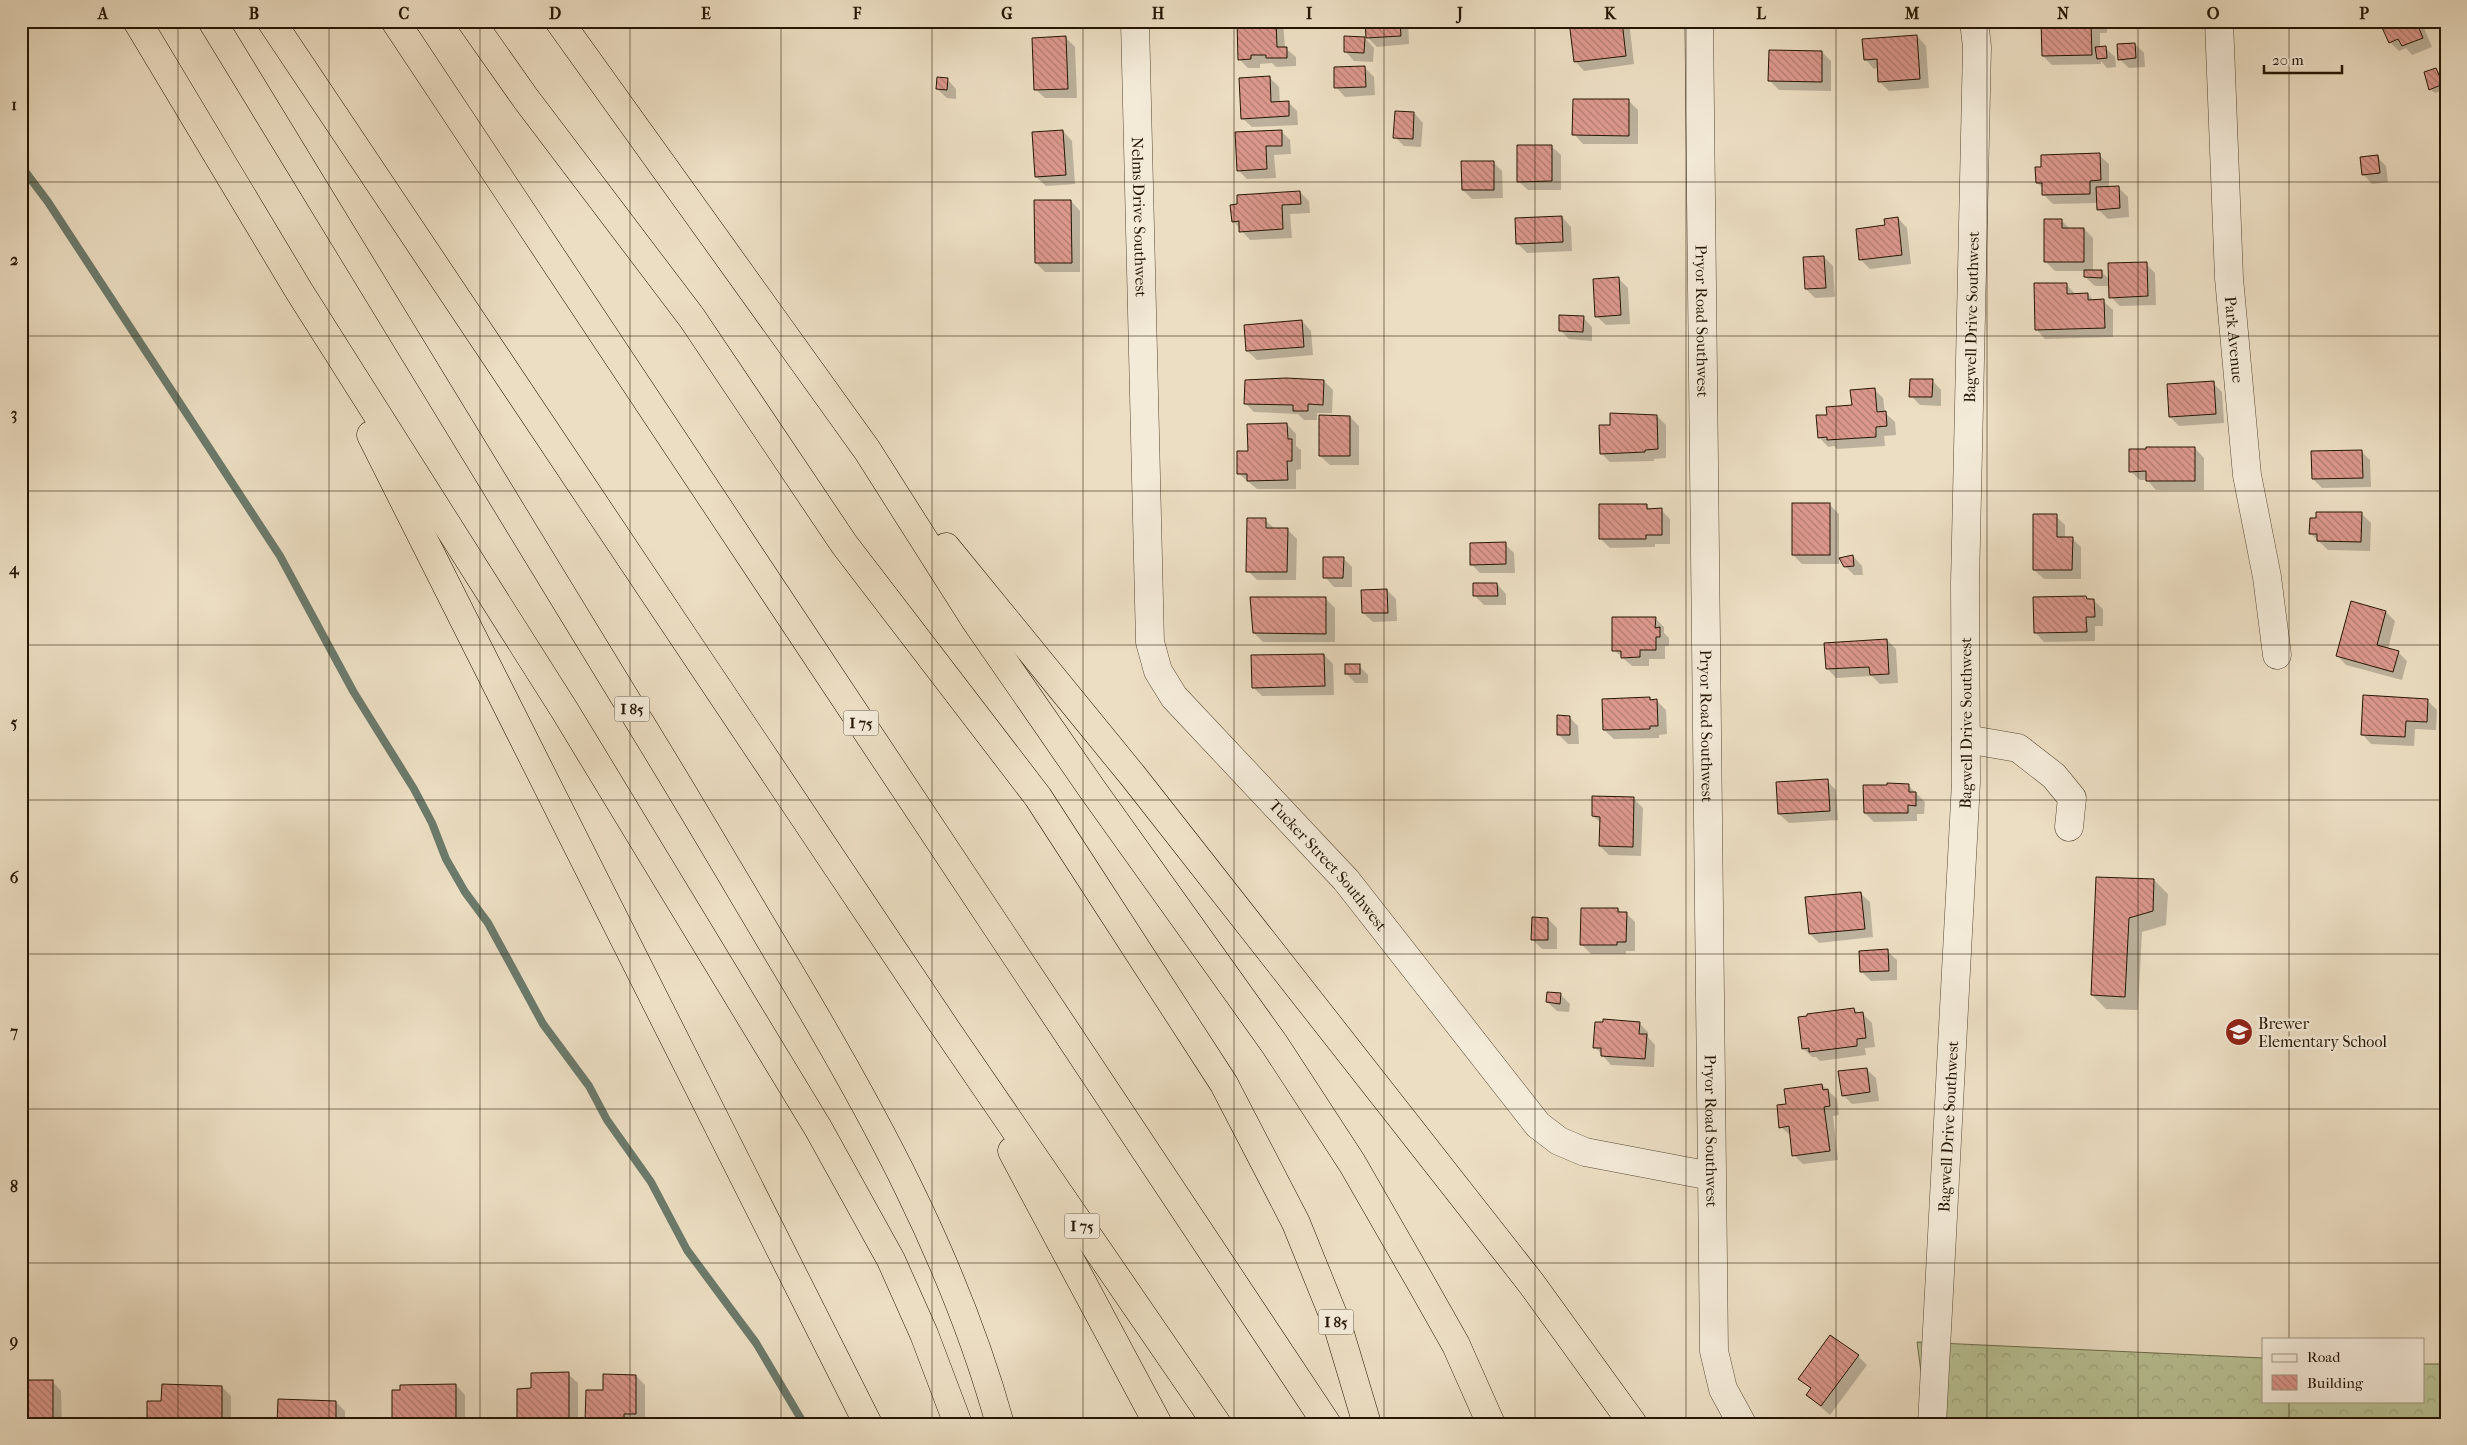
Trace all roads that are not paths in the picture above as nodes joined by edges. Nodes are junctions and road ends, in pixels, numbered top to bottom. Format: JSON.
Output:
{"nodes":[{"id":1,"x":137,"y":21,"type":"edge"},
{"id":2,"x":212,"y":21,"type":"edge"},
{"id":3,"x":271,"y":21,"type":"edge"},
{"id":4,"x":395,"y":21,"type":"edge"},
{"id":5,"x":471,"y":21,"type":"edge"},
{"id":6,"x":559,"y":21,"type":"edge"},
{"id":7,"x":1135,"y":21,"type":"edge"},
{"id":8,"x":1699,"y":21,"type":"edge"},
{"id":9,"x":1974,"y":21,"type":"edge"},
{"id":10,"x":2219,"y":21,"type":"edge"},
{"id":11,"x":299,"y":291,"type":"junction"},
{"id":12,"x":1144,"y":414,"type":"joint"},
{"id":13,"x":867,"y":450,"type":"junction"},
{"id":14,"x":2277,"y":655,"type":"dead end"},
{"id":15,"x":1966,"y":740,"type":"junction"},
{"id":16,"x":2070,"y":827,"type":"dead end"},
{"id":17,"x":946,"y":1029,"type":"junction"},
{"id":18,"x":1711,"y":1176,"type":"junction"},
{"id":19,"x":868,"y":1424,"type":"edge"},
{"id":20,"x":958,"y":1424,"type":"edge"},
{"id":21,"x":1000,"y":1424,"type":"edge"},
{"id":22,"x":1158,"y":1424,"type":"edge"},
{"id":23,"x":1217,"y":1424,"type":"edge"},
{"id":24,"x":1327,"y":1424,"type":"edge"},
{"id":25,"x":1367,"y":1424,"type":"edge"},
{"id":26,"x":1491,"y":1424,"type":"edge"},
{"id":27,"x":1632,"y":1424,"type":"edge"},
{"id":28,"x":1742,"y":1424,"type":"edge"},
{"id":29,"x":1932,"y":1424,"type":"edge"}],
"edges":[{"from":1,"to":11,"type":"highway"},
{"from":2,"to":21,"type":"highway","number":"I 85"},
{"from":3,"to":17,"type":"highway","number":"I 75"},
{"from":4,"to":24,"type":"highway","number":"I 75"},
{"from":5,"to":25,"type":"highway","number":"I 85"},
{"from":6,"to":13,"type":"highway"},
{"from":7,"to":12,"type":"street","name":"Nelms Drive Southwest"},
{"from":8,"to":18,"type":"street","name":"Pryor Road Southwest"},
{"from":9,"to":15,"type":"street","name":"Bagwell Drive Southwest"},
{"from":10,"to":14,"type":"street","name":"Park Avenue"},
{"from":11,"to":19,"type":"highway"},
{"from":11,"to":20,"type":"highway"},
{"from":12,"to":18,"type":"street","name":"Tucker Street Southwest"},
{"from":13,"to":26,"type":"highway"},
{"from":13,"to":27,"type":"highway"},
{"from":15,"to":16,"type":"street"},
{"from":15,"to":29,"type":"street","name":"Bagwell Drive Southwest"},
{"from":17,"to":22,"type":"highway"},
{"from":17,"to":23,"type":"highway","number":"I 75"},
{"from":18,"to":28,"type":"street","name":"Pryor Road Southwest"}]}
